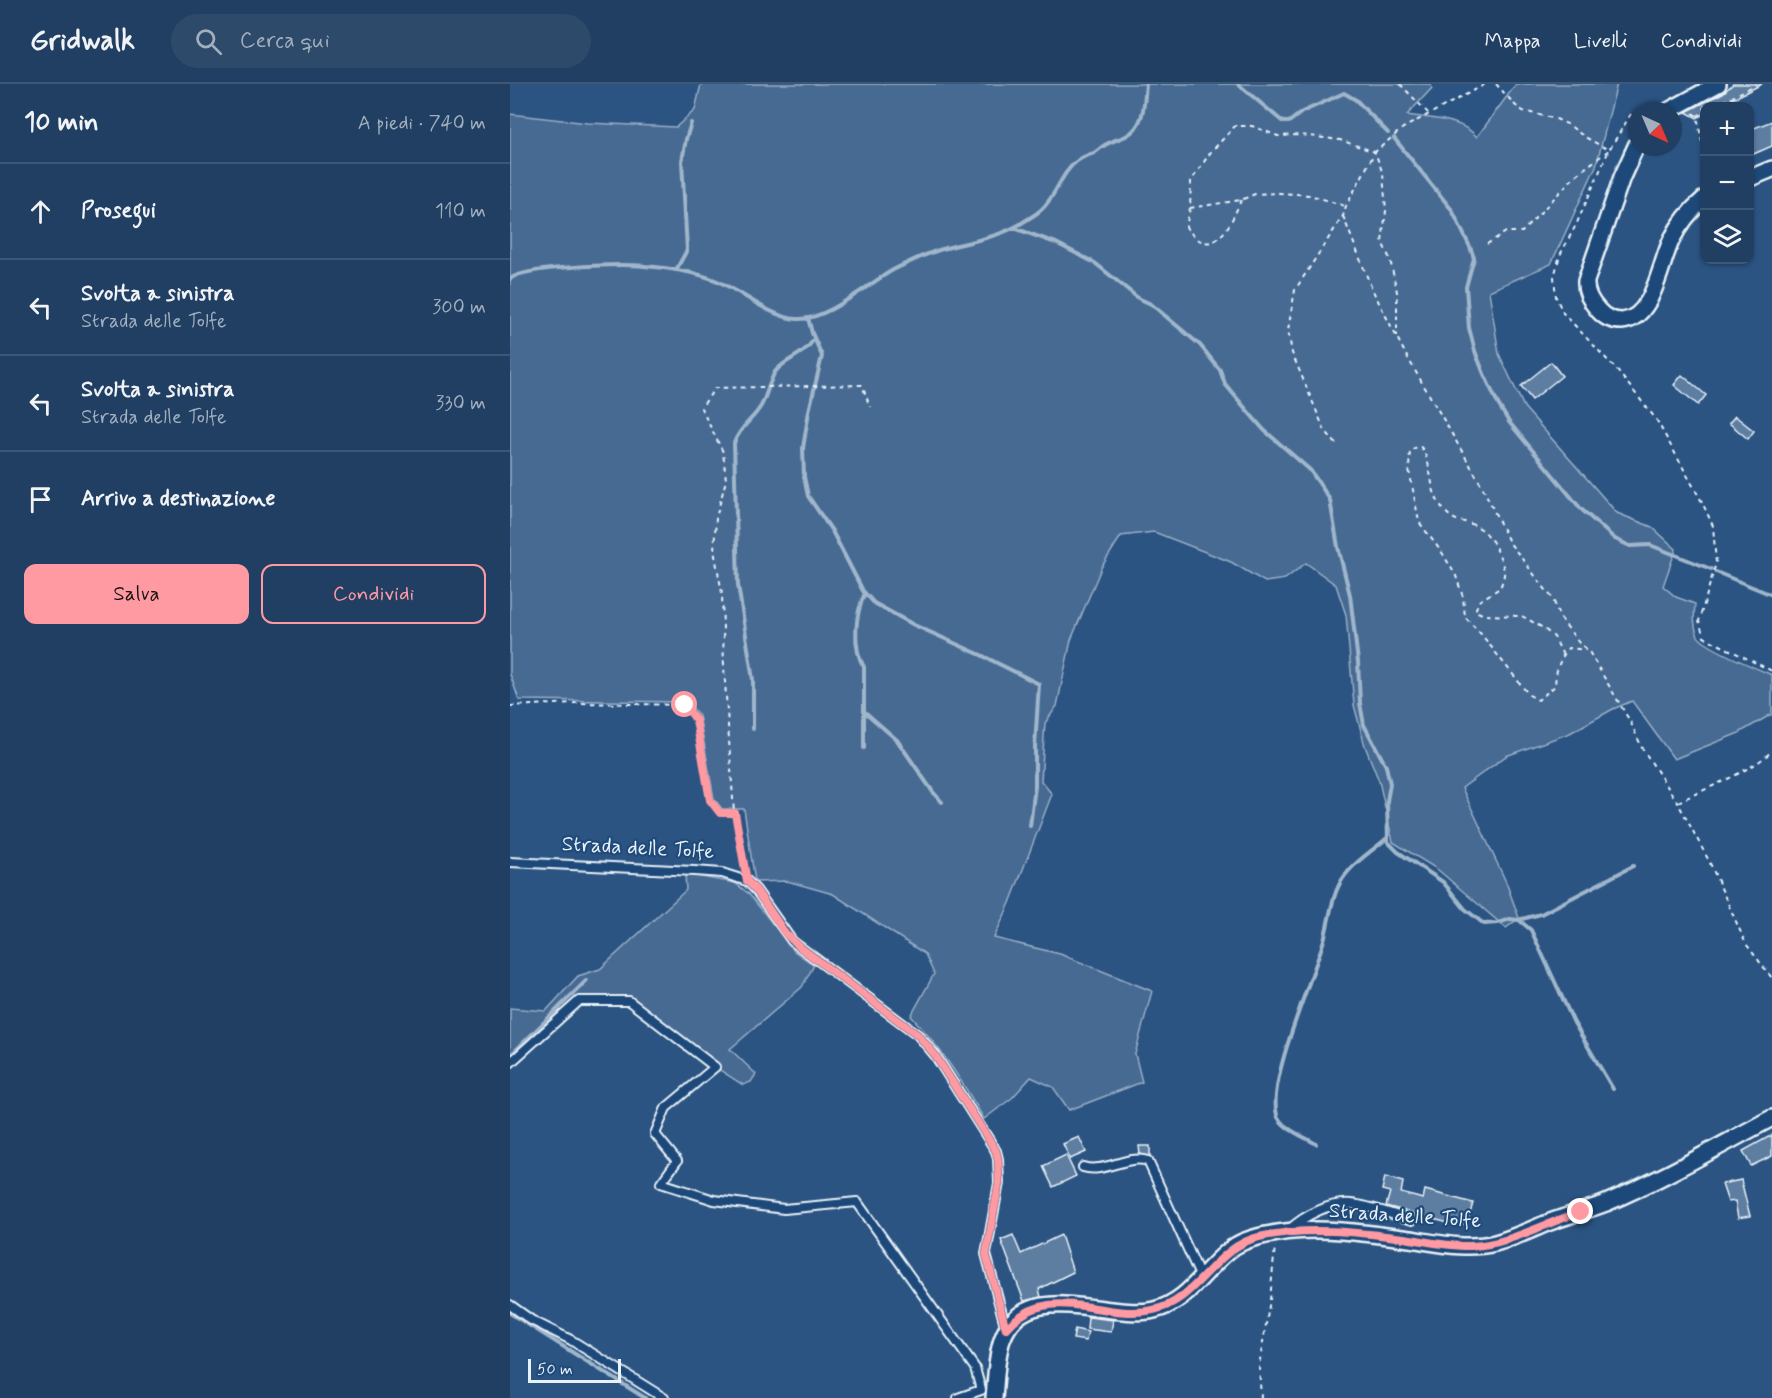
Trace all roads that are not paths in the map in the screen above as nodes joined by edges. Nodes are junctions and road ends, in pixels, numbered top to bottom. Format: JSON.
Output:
{"nodes":[{"id":1,"x":1718,"y":84,"type":"edge"},
{"id":2,"x":1682,"y":103,"type":"edge"},
{"id":3,"x":1632,"y":156,"type":"edge"},
{"id":4,"x":1772,"y":170,"type":"edge"},
{"id":5,"x":1754,"y":176,"type":"edge"},
{"id":6,"x":1700,"y":204,"type":"edge"},
{"id":7,"x":510,"y":862,"type":"edge"},
{"id":8,"x":510,"y":1064,"type":"edge"},
{"id":9,"x":1772,"y":1118,"type":"edge"},
{"id":10,"x":1083,"y":1167,"type":"dead end"},
{"id":11,"x":1412,"y":1220,"type":"dead end"},
{"id":12,"x":1282,"y":1232,"type":"junction"},
{"id":13,"x":1202,"y":1278,"type":"junction"},
{"id":14,"x":510,"y":1305,"type":"edge"},
{"id":15,"x":1006,"y":1329,"type":"junction"},
{"id":16,"x":664,"y":1398,"type":"edge"},
{"id":17,"x":958,"y":1398,"type":"edge"},
{"id":18,"x":994,"y":1398,"type":"edge"}],
"edges":[{"from":1,"to":2,"type":"street"},
{"from":3,"to":6,"type":"street"},
{"from":4,"to":5,"type":"street"},
{"from":7,"to":15,"type":"lane","name":"Strada delle Tolfe"},
{"from":8,"to":17,"type":"lane"},
{"from":9,"to":12,"type":"street","name":"Strada delle Tolfe"},
{"from":10,"to":13,"type":"lane"},
{"from":11,"to":12,"type":"lane"},
{"from":12,"to":13,"type":"street","name":"Strada delle Tolfe"},
{"from":13,"to":15,"type":"street","name":"Strada delle Tolfe"},
{"from":14,"to":16,"type":"lane"},
{"from":15,"to":18,"type":"street"}]}
